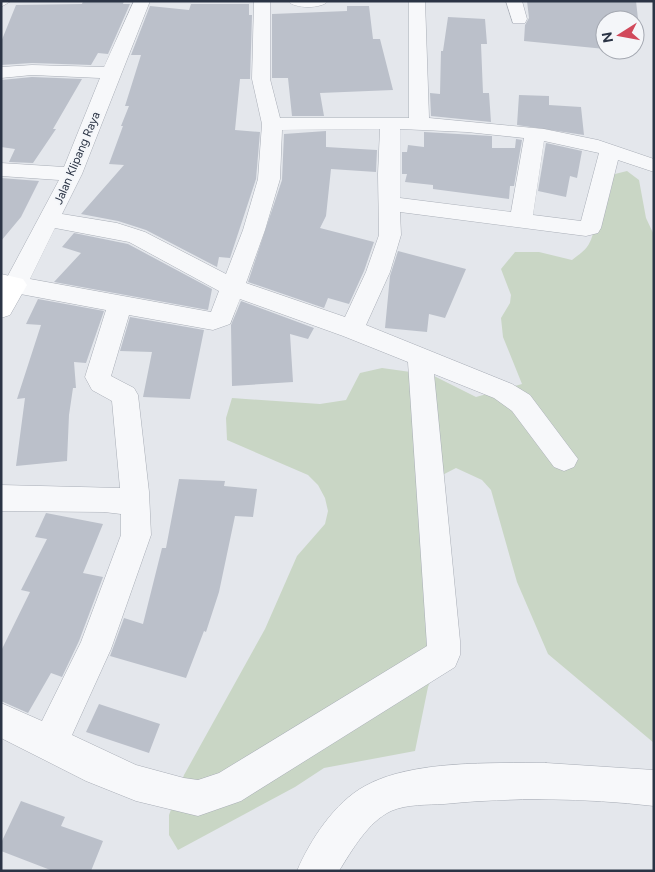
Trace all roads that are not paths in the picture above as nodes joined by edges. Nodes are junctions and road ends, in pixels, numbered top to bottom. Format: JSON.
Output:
{"nodes":[{"id":1,"x":142,"y":1,"type":"edge"},
{"id":2,"x":262,"y":1,"type":"edge"},
{"id":3,"x":296,"y":1,"type":"edge"},
{"id":4,"x":320,"y":1,"type":"edge"},
{"id":5,"x":417,"y":1,"type":"edge"},
{"id":6,"x":514,"y":1,"type":"edge"},
{"id":7,"x":519,"y":19,"type":"dead end"},
{"id":8,"x":1,"y":72,"type":"edge"},
{"id":9,"x":110,"y":73,"type":"junction"},
{"id":10,"x":390,"y":122,"type":"junction"},
{"id":11,"x":419,"y":123,"type":"junction"},
{"id":12,"x":272,"y":124,"type":"junction"},
{"id":13,"x":535,"y":133,"type":"junction"},
{"id":14,"x":610,"y":151,"type":"junction"},
{"id":15,"x":652,"y":166,"type":"edge"},
{"id":16,"x":1,"y":169,"type":"edge"},
{"id":17,"x":72,"y":174,"type":"junction"},
{"id":18,"x":390,"y":204,"type":"junction"},
{"id":19,"x":51,"y":220,"type":"junction"},
{"id":20,"x":521,"y":221,"type":"junction"},
{"id":21,"x":8,"y":283,"type":"edge"},
{"id":22,"x":233,"y":288,"type":"junction"},
{"id":23,"x":120,"y":304,"type":"junction"},
{"id":24,"x":1,"y":308,"type":"edge"},
{"id":25,"x":352,"y":329,"type":"junction"},
{"id":26,"x":420,"y":357,"type":"junction"},
{"id":27,"x":564,"y":459,"type":"dead end"},
{"id":28,"x":1,"y":498,"type":"edge"},
{"id":29,"x":136,"y":503,"type":"junction"},
{"id":30,"x":1,"y":720,"type":"edge"},
{"id":31,"x":50,"y":743,"type":"junction"},
{"id":32,"x":654,"y":788,"type":"edge"},
{"id":33,"x":316,"y":871,"type":"edge"}],
"edges":[{"from":1,"to":9,"type":"street","name":"Jalan Klipang Raya"},
{"from":2,"to":12,"type":"street"},
{"from":3,"to":4,"type":"street"},
{"from":5,"to":11,"type":"street"},
{"from":6,"to":7,"type":"street"},
{"from":8,"to":9,"type":"street"},
{"from":9,"to":17,"type":"street","name":"Jalan Klipang Raya"},
{"from":10,"to":11,"type":"street"},
{"from":10,"to":12,"type":"street"},
{"from":10,"to":18,"type":"street"},
{"from":11,"to":13,"type":"street"},
{"from":12,"to":22,"type":"street"},
{"from":13,"to":14,"type":"street"},
{"from":13,"to":20,"type":"street"},
{"from":14,"to":15,"type":"street"},
{"from":14,"to":20,"type":"street"},
{"from":16,"to":17,"type":"street"},
{"from":17,"to":19,"type":"street","name":"Jalan Klipang Raya"},
{"from":18,"to":20,"type":"street"},
{"from":18,"to":25,"type":"street"},
{"from":19,"to":21,"type":"street","name":"Jalan Klipang Raya"},
{"from":19,"to":22,"type":"street"},
{"from":21,"to":23,"type":"street"},
{"from":21,"to":24,"type":"main road","name":"Jalan Klipang Raya"},
{"from":22,"to":23,"type":"street"},
{"from":22,"to":25,"type":"street"},
{"from":23,"to":29,"type":"street"},
{"from":25,"to":26,"type":"street"},
{"from":26,"to":27,"type":"street"},
{"from":26,"to":31,"type":"street"},
{"from":28,"to":29,"type":"street"},
{"from":29,"to":31,"type":"street"},
{"from":30,"to":31,"type":"street"},
{"from":32,"to":33,"type":"street"}]}
